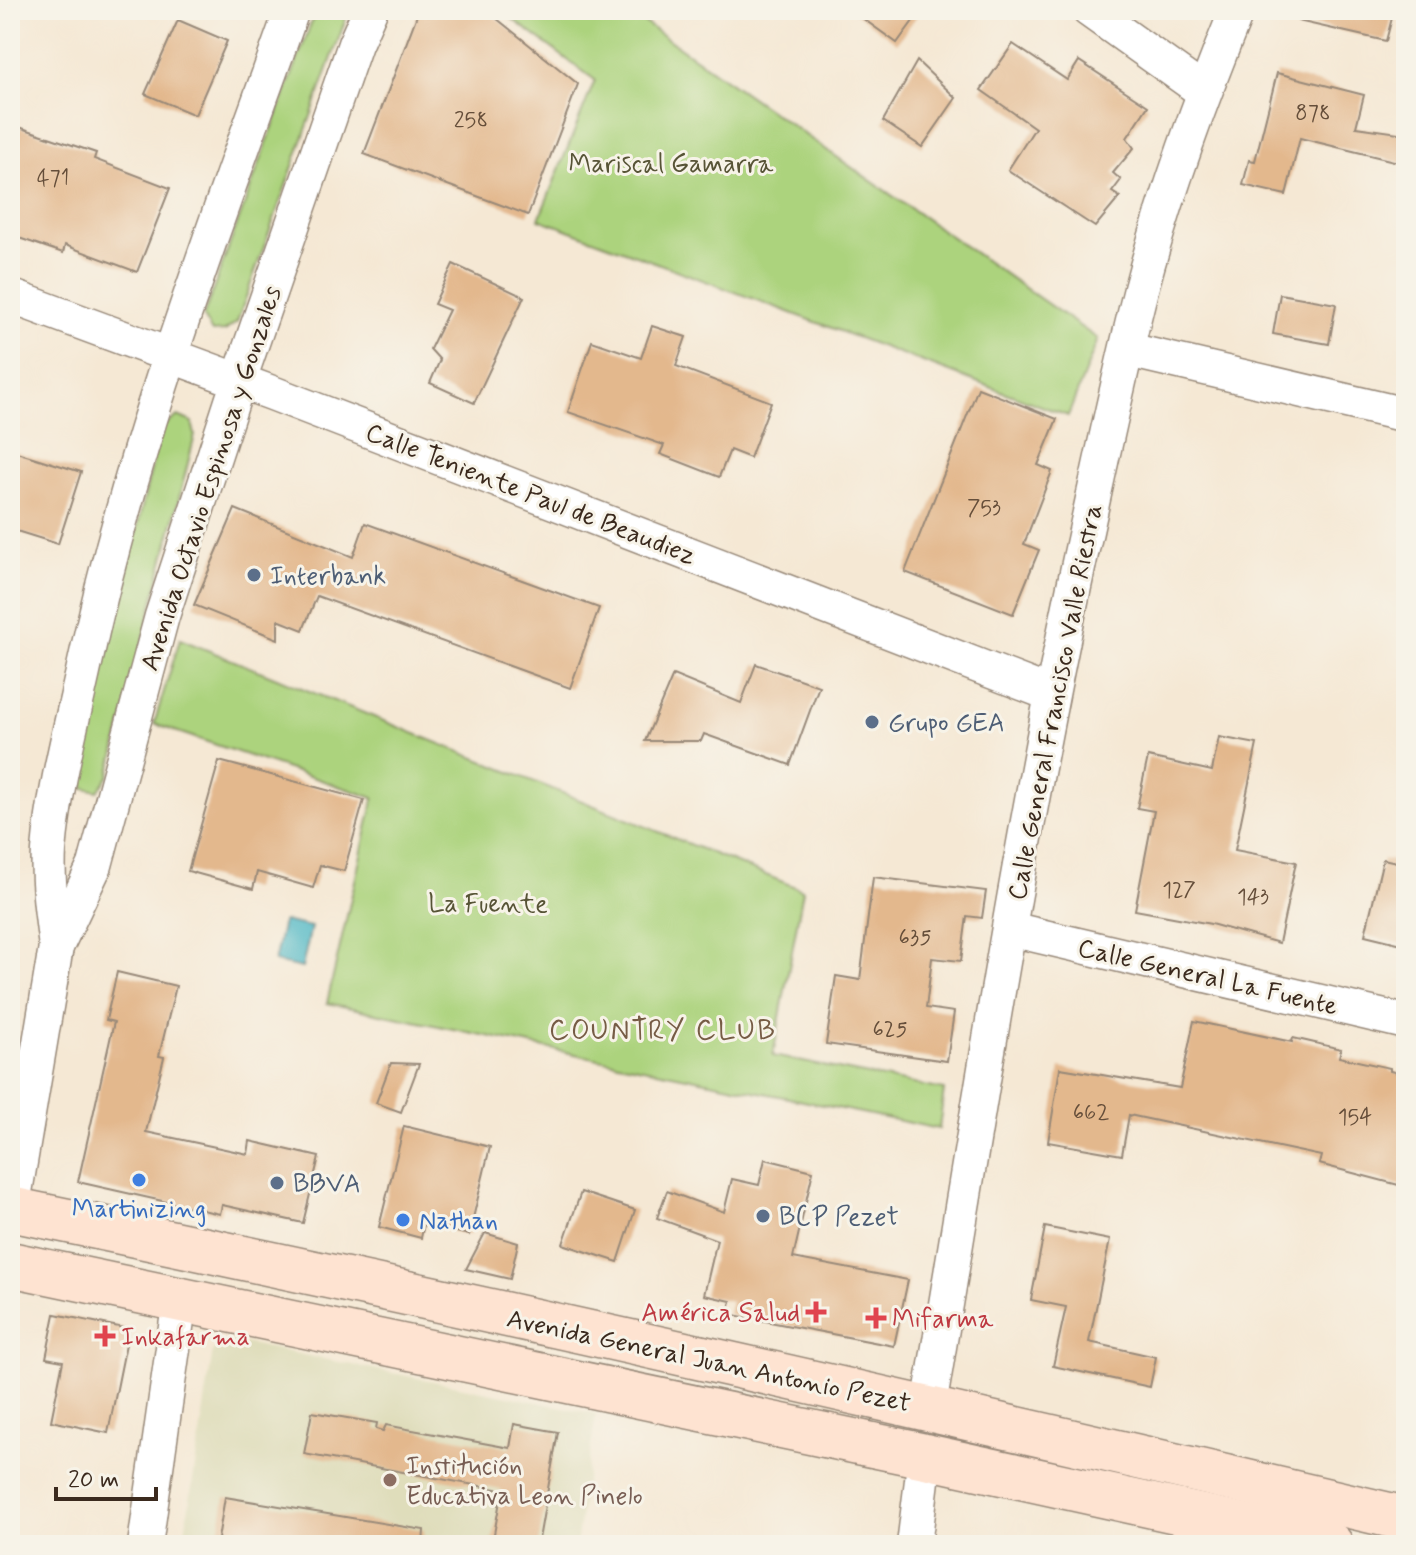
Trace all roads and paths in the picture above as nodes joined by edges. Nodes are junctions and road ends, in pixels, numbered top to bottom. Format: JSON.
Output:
{"nodes":[{"id":1,"x":292,"y":10,"type":"edge"},
{"id":2,"x":370,"y":10,"type":"edge"},
{"id":3,"x":1089,"y":10,"type":"edge"},
{"id":4,"x":1237,"y":10,"type":"edge"},
{"id":5,"x":1204,"y":92,"type":"junction"},
{"id":6,"x":10,"y":296,"type":"edge"},
{"id":7,"x":1128,"y":350,"type":"junction"},
{"id":8,"x":168,"y":356,"type":"junction"},
{"id":9,"x":238,"y":383,"type":"junction"},
{"id":10,"x":1406,"y":415,"type":"edge"},
{"id":11,"x":1051,"y":694,"type":"junction"},
{"id":12,"x":60,"y":780,"type":"junction"},
{"id":13,"x":113,"y":799,"type":"junction"},
{"id":14,"x":1010,"y":929,"type":"junction"},
{"id":15,"x":56,"y":947,"type":"junction"},
{"id":16,"x":1406,"y":1022,"type":"edge"},
{"id":17,"x":11,"y":1209,"type":"edge"},
{"id":18,"x":10,"y":1264,"type":"edge"},
{"id":19,"x":180,"y":1299,"type":"junction"},
{"id":20,"x":929,"y":1407,"type":"junction"},
{"id":21,"x":925,"y":1456,"type":"junction"},
{"id":22,"x":1406,"y":1519,"type":"edge"},
{"id":23,"x":145,"y":1545,"type":"edge"},
{"id":24,"x":914,"y":1545,"type":"edge"},
{"id":25,"x":1331,"y":1545,"type":"edge"}],
"edges":[{"from":1,"to":8,"type":"street","name":"Avenida Octavio Espinosa y Gonzales"},
{"from":2,"to":9,"type":"street","name":"Avenida Octavio Espinosa y Gonzales"},
{"from":3,"to":5,"type":"street"},
{"from":4,"to":5,"type":"street","name":"Calle General Francisco Valle Riestra"},
{"from":5,"to":7,"type":"street","name":"Calle General Francisco Valle Riestra"},
{"from":6,"to":8,"type":"street","name":"Calle Teniente Paul de Beaudiez"},
{"from":7,"to":10,"type":"street"},
{"from":7,"to":11,"type":"street","name":"Calle General Francisco Valle Riestra"},
{"from":8,"to":9,"type":"street","name":"Calle Teniente Paul de Beaudiez"},
{"from":8,"to":12,"type":"street","name":"Avenida Octavio Espinosa y Gonzales"},
{"from":9,"to":11,"type":"street","name":"Calle Teniente Paul de Beaudiez"},
{"from":9,"to":13,"type":"street","name":"Avenida Octavio Espinosa y Gonzales"},
{"from":11,"to":14,"type":"street","name":"Calle General Francisco Valle Riestra"},
{"from":12,"to":13,"type":"street"},
{"from":12,"to":15,"type":"street","name":"Avenida Octavio Espinosa y Gonzales"},
{"from":13,"to":15,"type":"street","name":"Avenida Octavio Espinosa y Gonzales"},
{"from":14,"to":16,"type":"street","name":"Calle General La Fuente"},
{"from":14,"to":20,"type":"street","name":"Calle General Francisco Valle Riestra"},
{"from":15,"to":17,"type":"street","name":"Avenida Octavio Espinosa y Gonzales"},
{"from":17,"to":20,"type":"street","name":"Avenida General Juan Antonio Pezet"},
{"from":18,"to":19,"type":"street","name":"Avenida General Juan Antonio Pezet"},
{"from":19,"to":21,"type":"street","name":"Avenida General Juan Antonio Pezet"},
{"from":19,"to":23,"type":"street"},
{"from":20,"to":22,"type":"street","name":"Avenida General Juan Antonio Pezet"},
{"from":21,"to":24,"type":"street"},
{"from":21,"to":25,"type":"street","name":"Avenida General Juan Antonio Pezet"}]}
